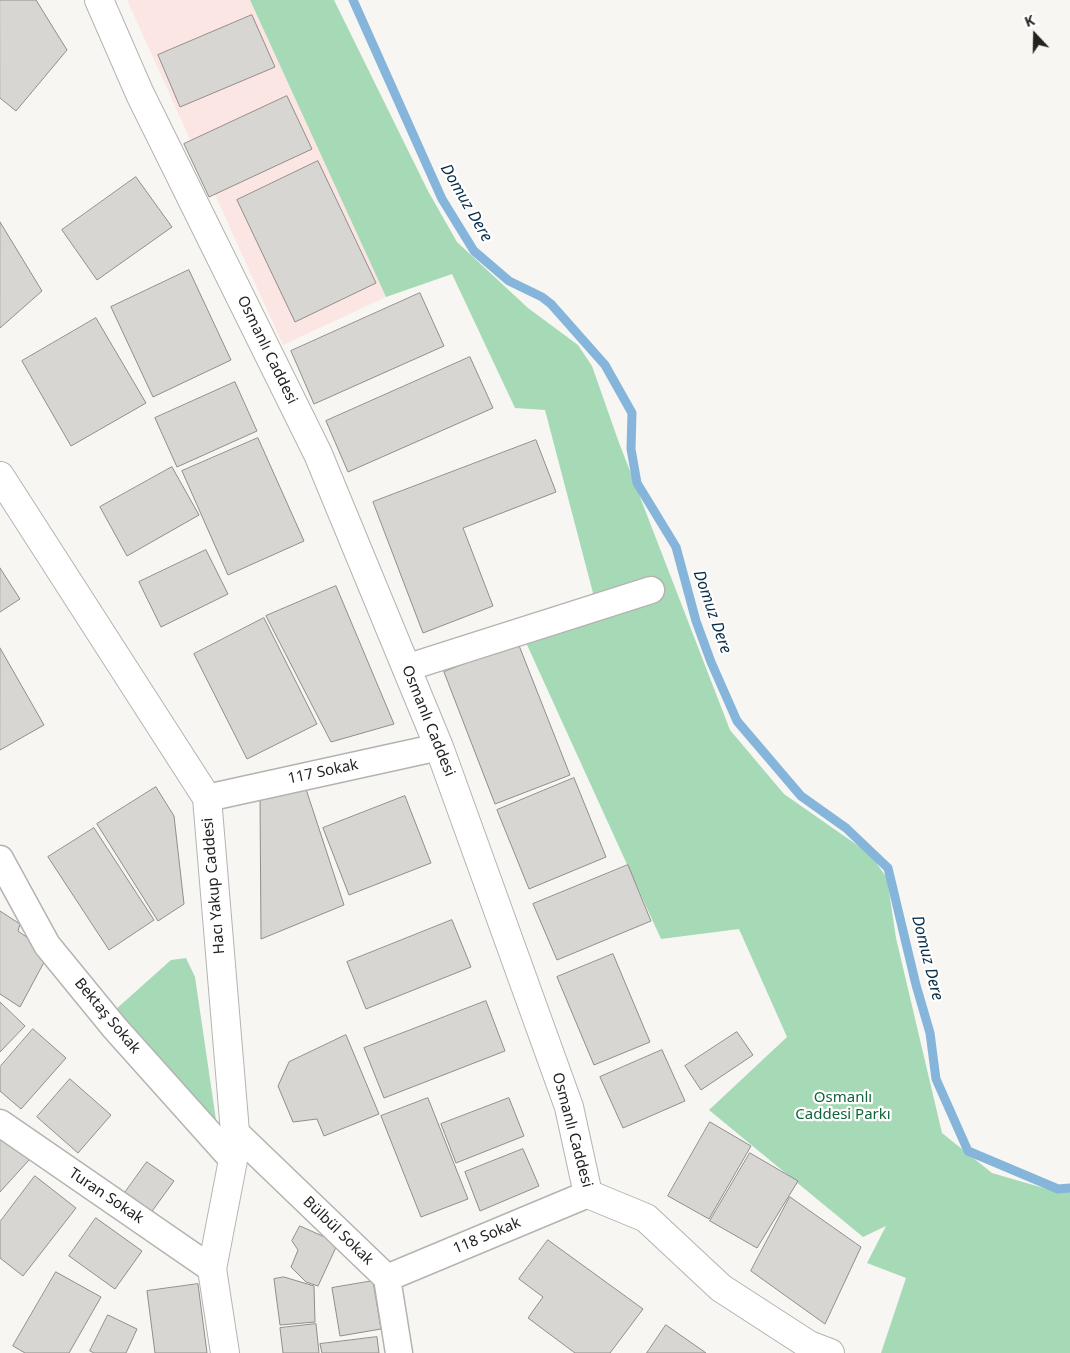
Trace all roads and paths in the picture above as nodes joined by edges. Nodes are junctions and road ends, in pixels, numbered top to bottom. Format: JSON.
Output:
{"nodes":[{"id":1,"x":99,"y":0,"type":"edge"},
{"id":2,"x":0,"y":476,"type":"edge"},
{"id":3,"x":651,"y":590,"type":"dead end"},
{"id":4,"x":406,"y":668,"type":"junction"},
{"id":5,"x":439,"y":747,"type":"junction"},
{"id":6,"x":207,"y":798,"type":"junction"},
{"id":7,"x":0,"y":859,"type":"edge"},
{"id":8,"x":0,"y":1123,"type":"edge"},
{"id":9,"x":235,"y":1132,"type":"junction"},
{"id":10,"x":233,"y":1160,"type":"junction"},
{"id":11,"x":588,"y":1194,"type":"junction"},
{"id":12,"x":212,"y":1269,"type":"junction"},
{"id":13,"x":387,"y":1278,"type":"junction"},
{"id":14,"x":814,"y":1350,"type":"edge"},
{"id":15,"x":225,"y":1353,"type":"edge"},
{"id":16,"x":399,"y":1353,"type":"edge"}],
"edges":[{"from":1,"to":4,"type":"street","name":"Osmanlı Caddesi"},
{"from":2,"to":6,"type":"street","name":"Hacı Yakup Caddesi"},
{"from":3,"to":4,"type":"street"},
{"from":4,"to":5,"type":"street","name":"Osmanlı Caddesi"},
{"from":5,"to":6,"type":"street","name":"117 Sokak"},
{"from":5,"to":11,"type":"street","name":"Osmanlı Caddesi"},
{"from":6,"to":9,"type":"street","name":"Hacı Yakup Caddesi"},
{"from":7,"to":10,"type":"street","name":"Bektaş Sokak"},
{"from":8,"to":12,"type":"street","name":"Turan Sokak"},
{"from":9,"to":10,"type":"street","name":"Hacı Yakup Caddesi"},
{"from":9,"to":13,"type":"street","name":"Bülbül Sokak"},
{"from":10,"to":12,"type":"street","name":"Hacı Yakup Caddesi"},
{"from":11,"to":13,"type":"street","name":"118 Sokak"},
{"from":11,"to":14,"type":"street","name":"Osmanlı Caddesi"},
{"from":12,"to":15,"type":"street","name":"Hacı Yakup Caddesi"},
{"from":13,"to":16,"type":"street","name":"Bülbül Sokak"}]}
